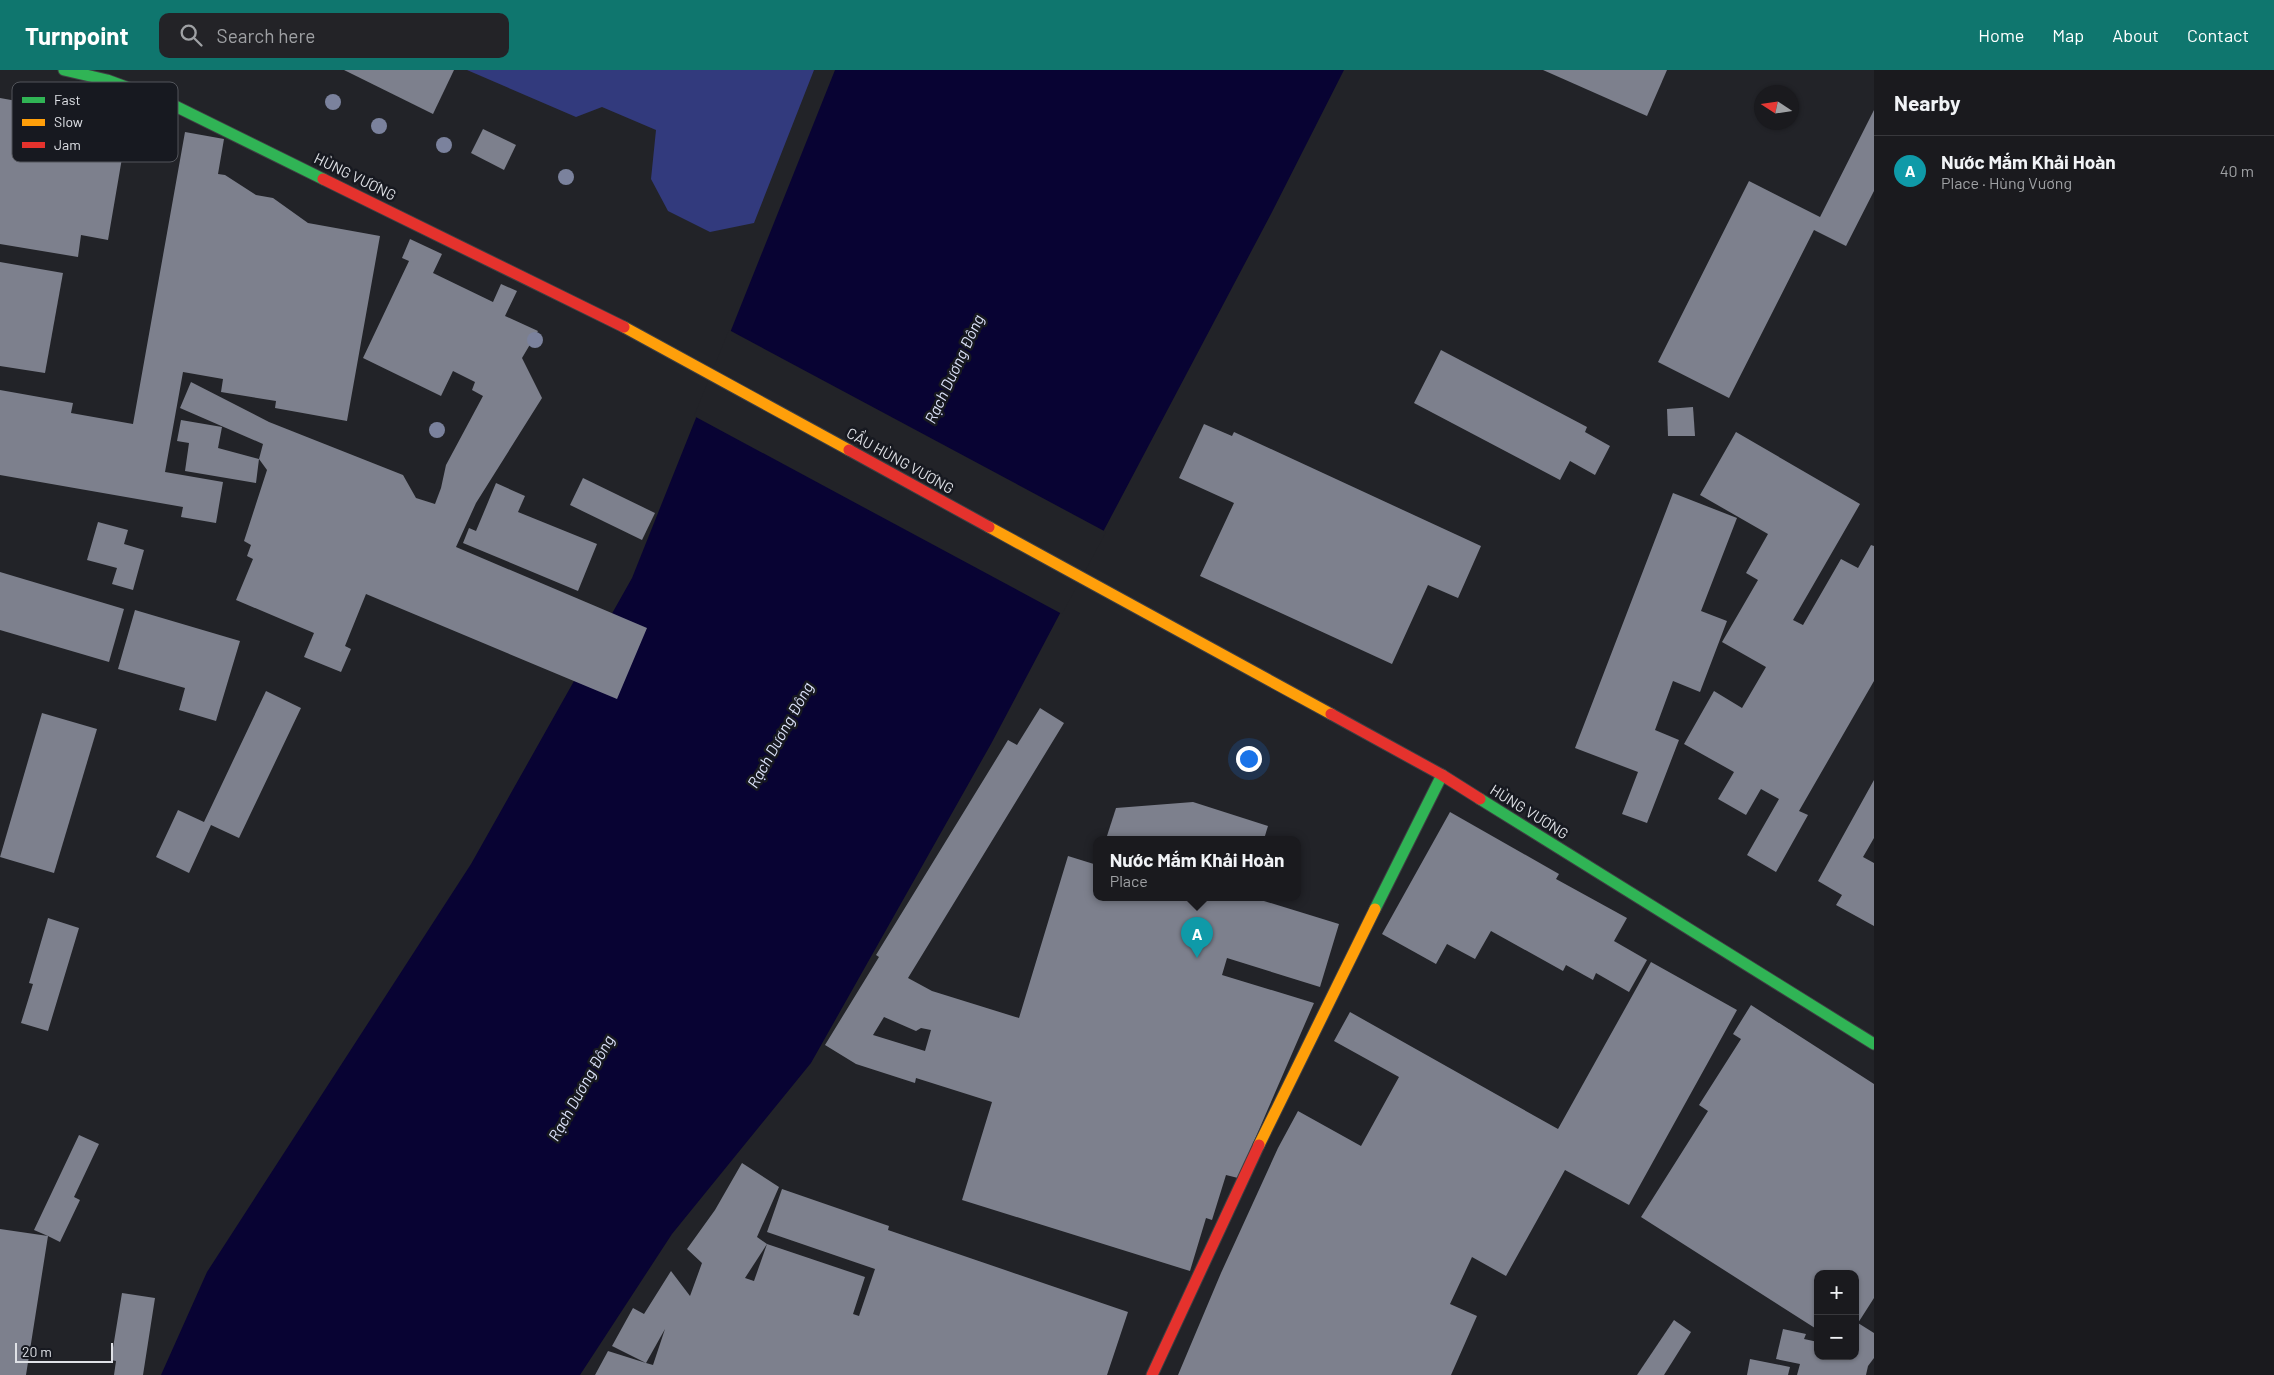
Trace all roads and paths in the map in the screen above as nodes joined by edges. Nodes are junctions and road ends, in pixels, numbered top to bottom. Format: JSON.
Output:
{"nodes":[{"id":1,"x":64,"y":70,"type":"edge"},
{"id":2,"x":112,"y":82,"type":"edge"},
{"id":3,"x":178,"y":107,"type":"edge"},
{"id":4,"x":626,"y":328,"type":"joint"},
{"id":5,"x":1159,"y":621,"type":"joint"},
{"id":6,"x":1442,"y":775,"type":"junction"},
{"id":7,"x":1874,"y":1044,"type":"edge"},
{"id":8,"x":1152,"y":1375,"type":"edge"}],
"edges":[{"from":1,"to":2,"type":"main road","name":"HÙNG VƯƠNG"},
{"from":3,"to":4,"type":"main road","name":"HÙNG VƯƠNG"},
{"from":4,"to":5,"type":"main road","name":"CẦU HÙNG VƯƠNG"},
{"from":5,"to":6,"type":"main road","name":"HÙNG VƯƠNG"},
{"from":6,"to":7,"type":"main road","name":"HÙNG VƯƠNG"},
{"from":6,"to":8,"type":"main road"}]}
